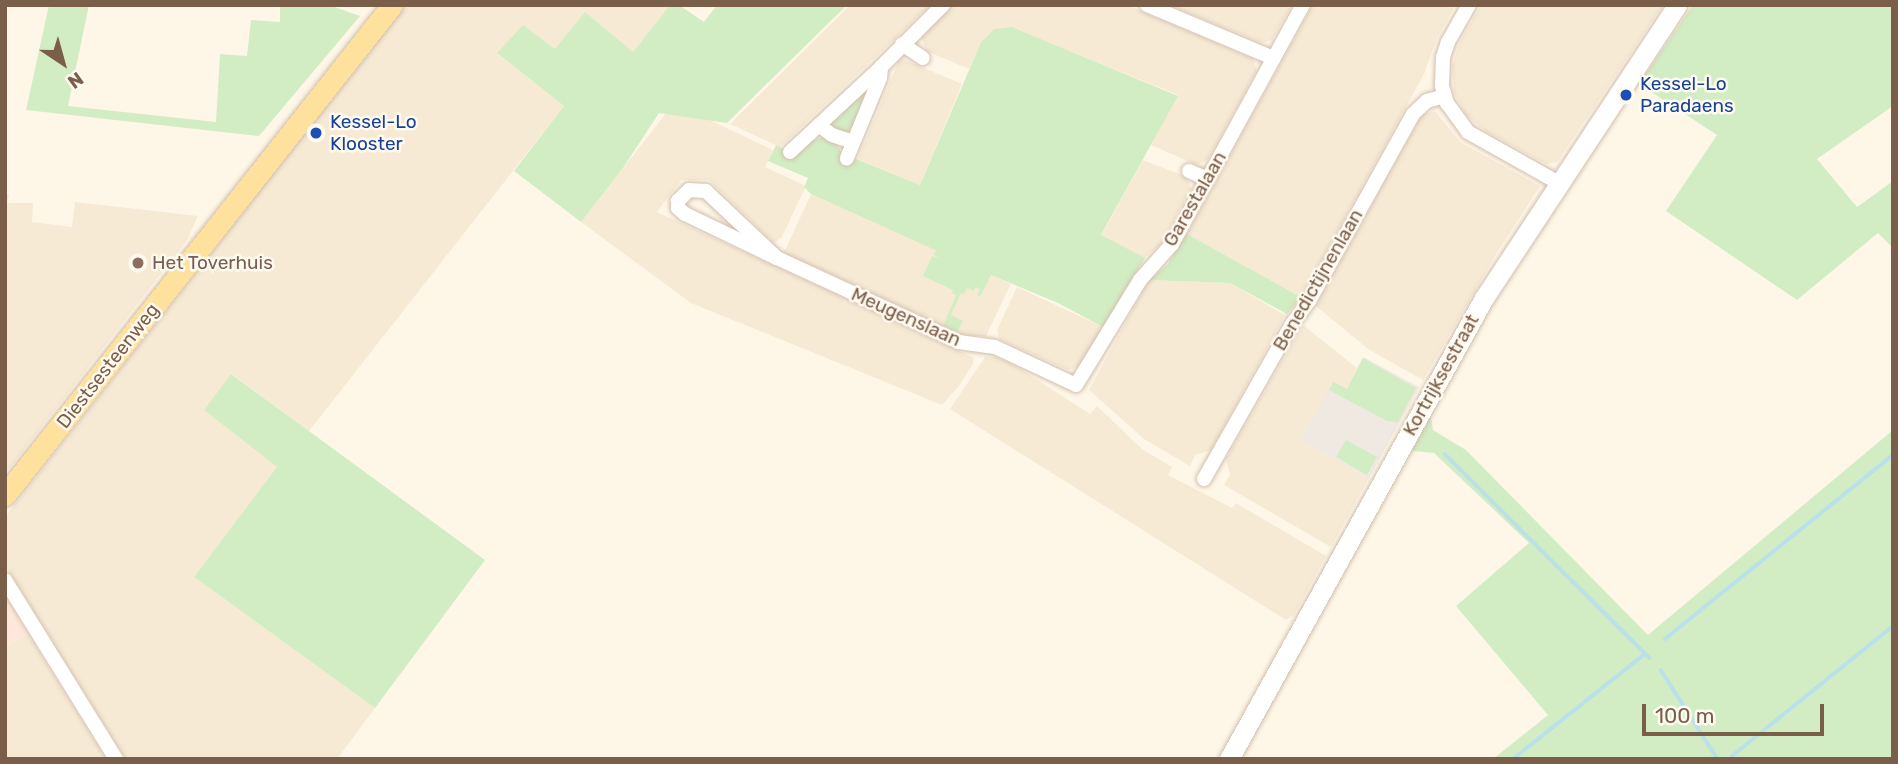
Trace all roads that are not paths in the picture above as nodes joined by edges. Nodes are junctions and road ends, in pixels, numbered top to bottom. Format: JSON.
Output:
{"nodes":[{"id":1,"x":391,"y":5,"type":"edge"},
{"id":2,"x":943,"y":5,"type":"edge"},
{"id":3,"x":1147,"y":5,"type":"edge"},
{"id":4,"x":1303,"y":5,"type":"edge"},
{"id":5,"x":1469,"y":5,"type":"edge"},
{"id":6,"x":1677,"y":5,"type":"edge"},
{"id":7,"x":902,"y":44,"type":"junction"},
{"id":8,"x":923,"y":58,"type":"dead end"},
{"id":9,"x":1273,"y":58,"type":"junction"},
{"id":10,"x":881,"y":67,"type":"junction"},
{"id":11,"x":1444,"y":96,"type":"junction"},
{"id":12,"x":819,"y":125,"type":"junction"},
{"id":13,"x":853,"y":142,"type":"junction"},
{"id":14,"x":790,"y":152,"type":"dead end"},
{"id":15,"x":847,"y":158,"type":"dead end"},
{"id":16,"x":1189,"y":171,"type":"dead end"},
{"id":17,"x":1208,"y":179,"type":"junction"},
{"id":18,"x":1559,"y":183,"type":"junction"},
{"id":19,"x":723,"y":206,"type":"junction"},
{"id":20,"x":708,"y":225,"type":"junction"},
{"id":21,"x":777,"y":258,"type":"junction"},
{"id":22,"x":1076,"y":385,"type":"joint"},
{"id":23,"x":1204,"y":479,"type":"dead end"},
{"id":24,"x":5,"y":495,"type":"edge"},
{"id":25,"x":5,"y":580,"type":"edge"},
{"id":26,"x":116,"y":759,"type":"edge"},
{"id":27,"x":1229,"y":759,"type":"edge"}],
"edges":[{"from":1,"to":24,"type":"main road","name":"Diestsesteenweg"},
{"from":2,"to":7,"type":"street"},
{"from":3,"to":9,"type":"street"},
{"from":4,"to":9,"type":"street","name":"Garestalaan"},
{"from":5,"to":11,"type":"street"},
{"from":6,"to":18,"type":"street","name":"Kortrijksestraat"},
{"from":7,"to":8,"type":"street"},
{"from":7,"to":10,"type":"street"},
{"from":9,"to":17,"type":"street","name":"Garestalaan"},
{"from":10,"to":12,"type":"street"},
{"from":10,"to":13,"type":"street"},
{"from":11,"to":18,"type":"street"},
{"from":11,"to":23,"type":"street","name":"Benedictijnenlaan"},
{"from":12,"to":13,"type":"street"},
{"from":12,"to":14,"type":"street"},
{"from":13,"to":15,"type":"street"},
{"from":16,"to":17,"type":"street"},
{"from":17,"to":22,"type":"street","name":"Garestalaan"},
{"from":18,"to":27,"type":"street","name":"Kortrijksestraat"},
{"from":19,"to":20,"type":"street"},
{"from":19,"to":20,"type":"street","name":"Meugenslaan"},
{"from":19,"to":21,"type":"street","name":"Meugenslaan"},
{"from":20,"to":21,"type":"street","name":"Meugenslaan"},
{"from":21,"to":22,"type":"street","name":"Meugenslaan"},
{"from":25,"to":26,"type":"street"}]}
